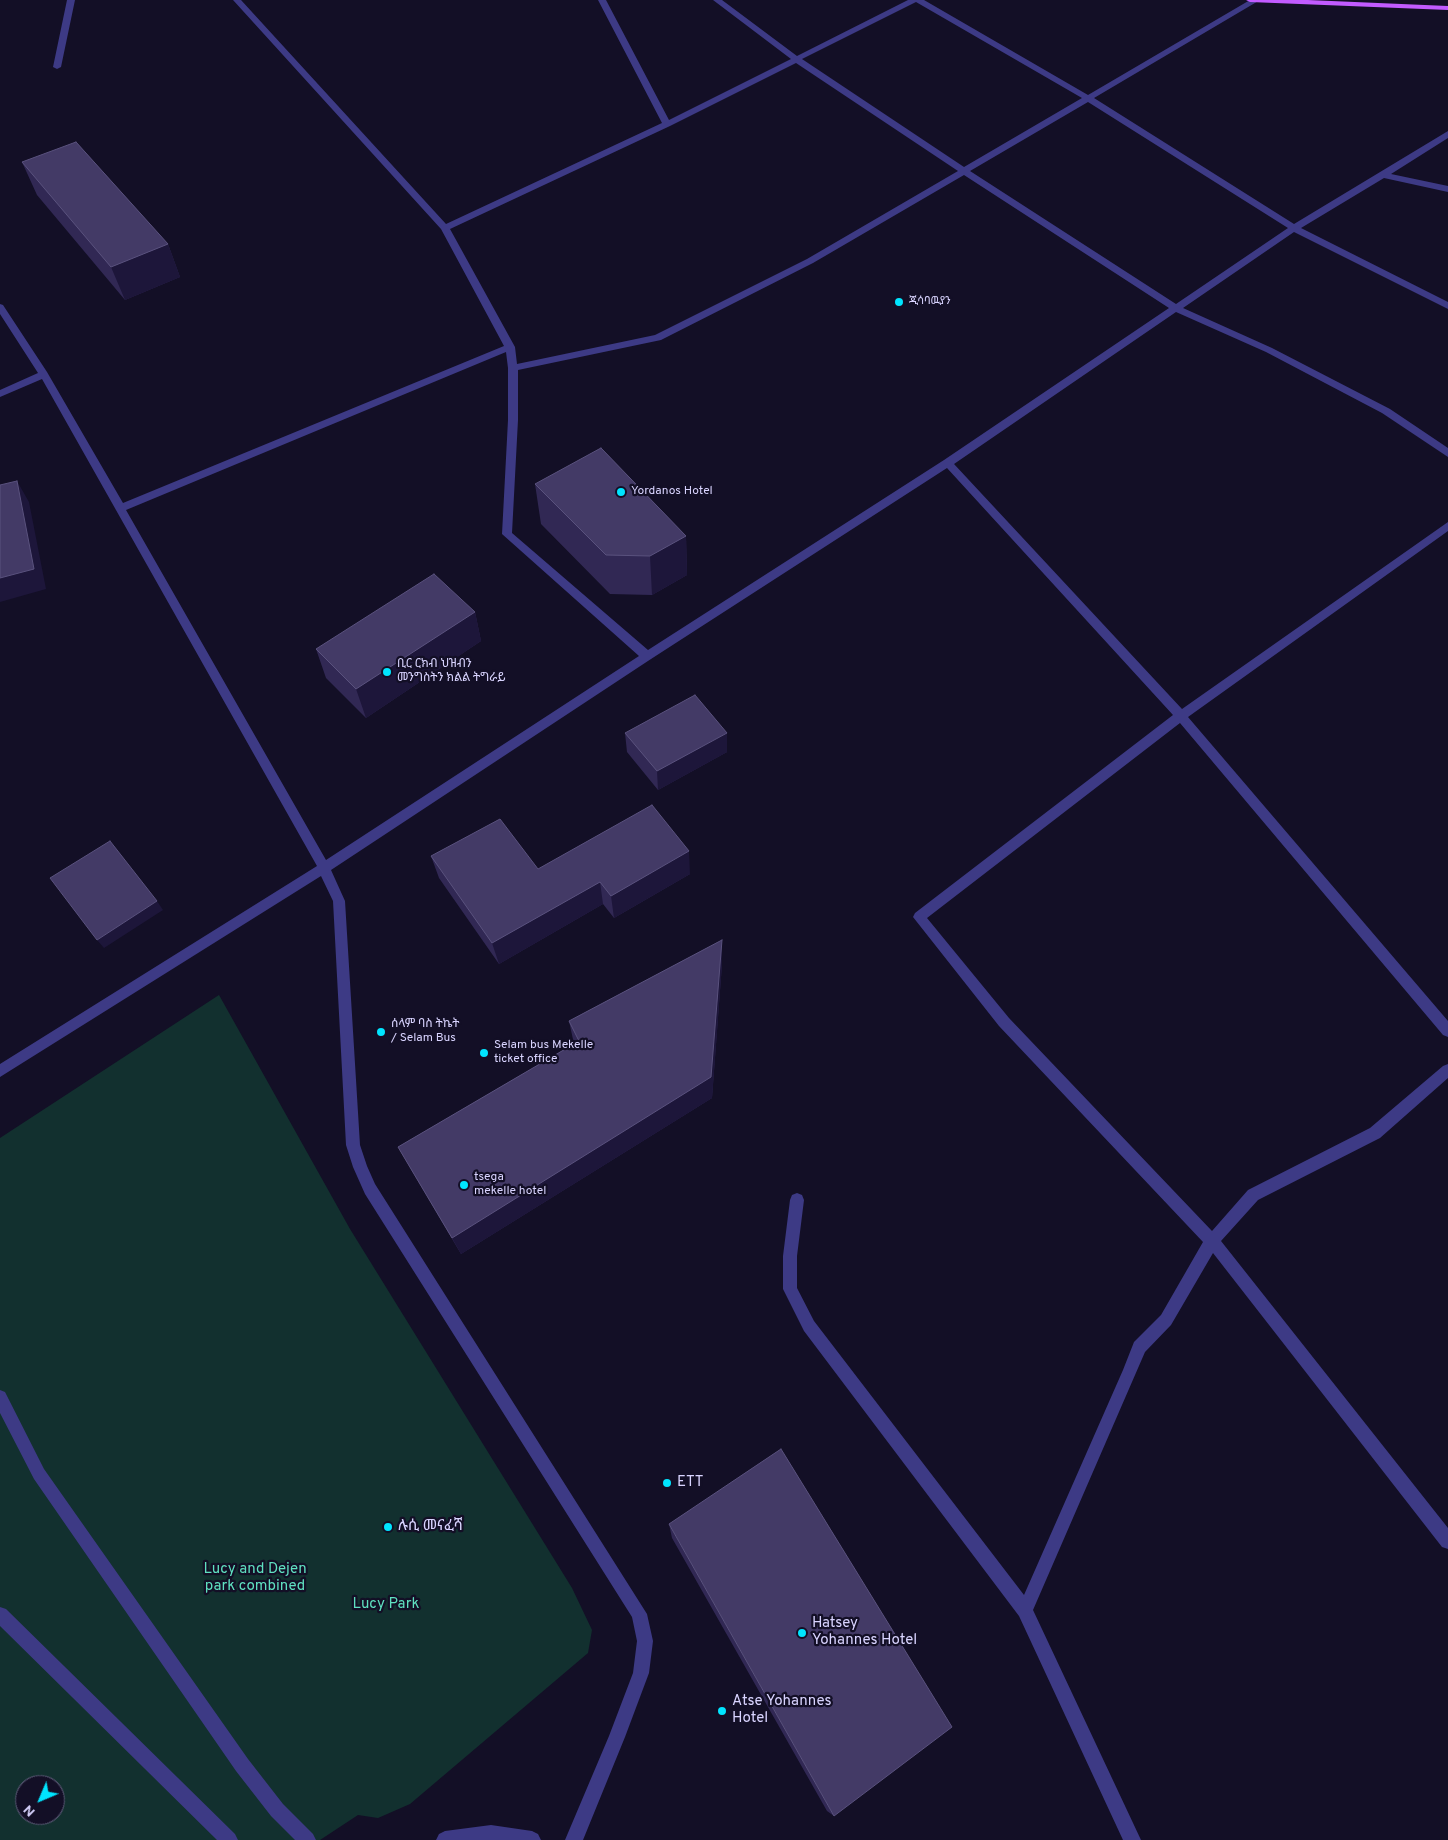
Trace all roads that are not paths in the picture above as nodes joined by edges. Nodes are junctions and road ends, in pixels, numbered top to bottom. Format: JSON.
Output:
{"nodes":[{"id":1,"x":72,"y":0,"type":"edge"},
{"id":2,"x":237,"y":0,"type":"edge"},
{"id":3,"x":602,"y":0,"type":"edge"},
{"id":4,"x":717,"y":0,"type":"edge"},
{"id":5,"x":914,"y":0,"type":"edge"},
{"id":6,"x":918,"y":0,"type":"edge"},
{"id":7,"x":1250,"y":0,"type":"edge"},
{"id":8,"x":1256,"y":0,"type":"edge"},
{"id":9,"x":1448,"y":8,"type":"edge"},
{"id":10,"x":796,"y":59,"type":"junction"},
{"id":11,"x":56,"y":67,"type":"dead end"},
{"id":12,"x":1090,"y":99,"type":"junction"},
{"id":13,"x":667,"y":124,"type":"junction"},
{"id":14,"x":1448,"y":134,"type":"edge"},
{"id":15,"x":963,"y":170,"type":"junction"},
{"id":16,"x":1383,"y":176,"type":"junction"},
{"id":17,"x":1448,"y":189,"type":"edge"},
{"id":18,"x":445,"y":228,"type":"junction"},
{"id":19,"x":1294,"y":228,"type":"junction"},
{"id":20,"x":1448,"y":306,"type":"edge"},
{"id":21,"x":0,"y":307,"type":"edge"},
{"id":22,"x":1175,"y":308,"type":"junction"},
{"id":23,"x":510,"y":347,"type":"junction"},
{"id":24,"x":513,"y":368,"type":"junction"},
{"id":25,"x":44,"y":374,"type":"junction"},
{"id":26,"x":0,"y":394,"type":"edge"},
{"id":27,"x":1448,"y":453,"type":"edge"},
{"id":28,"x":948,"y":463,"type":"junction"},
{"id":29,"x":120,"y":510,"type":"junction"},
{"id":30,"x":1448,"y":526,"type":"edge"},
{"id":31,"x":647,"y":656,"type":"junction"},
{"id":32,"x":1181,"y":716,"type":"junction"},
{"id":33,"x":324,"y":868,"type":"junction"},
{"id":34,"x":1448,"y":1031,"type":"edge"},
{"id":35,"x":1448,"y":1070,"type":"edge"},
{"id":36,"x":0,"y":1071,"type":"edge"},
{"id":37,"x":797,"y":1200,"type":"dead end"},
{"id":38,"x":1212,"y":1241,"type":"junction"},
{"id":39,"x":0,"y":1397,"type":"edge"},
{"id":40,"x":1448,"y":1541,"type":"edge"},
{"id":41,"x":1025,"y":1610,"type":"junction"},
{"id":42,"x":0,"y":1615,"type":"edge"},
{"id":43,"x":229,"y":1840,"type":"edge"},
{"id":44,"x":306,"y":1840,"type":"edge"},
{"id":45,"x":445,"y":1840,"type":"edge"},
{"id":46,"x":532,"y":1840,"type":"edge"},
{"id":47,"x":574,"y":1840,"type":"edge"},
{"id":48,"x":1132,"y":1840,"type":"edge"}],
"edges":[{"from":1,"to":11,"type":"street"},
{"from":2,"to":18,"type":"street"},
{"from":3,"to":13,"type":"street"},
{"from":4,"to":10,"type":"street"},
{"from":5,"to":10,"type":"street"},
{"from":6,"to":12,"type":"street"},
{"from":7,"to":8,"type":"main road"},
{"from":8,"to":9,"type":"main road"},
{"from":8,"to":12,"type":"street"},
{"from":10,"to":13,"type":"street"},
{"from":10,"to":15,"type":"street"},
{"from":12,"to":15,"type":"street"},
{"from":12,"to":19,"type":"street"},
{"from":13,"to":18,"type":"street"},
{"from":14,"to":16,"type":"street"},
{"from":15,"to":22,"type":"street"},
{"from":15,"to":24,"type":"street"},
{"from":16,"to":17,"type":"street"},
{"from":16,"to":19,"type":"street"},
{"from":18,"to":23,"type":"street"},
{"from":19,"to":20,"type":"street"},
{"from":19,"to":22,"type":"street"},
{"from":21,"to":25,"type":"street"},
{"from":22,"to":27,"type":"street"},
{"from":22,"to":28,"type":"street"},
{"from":23,"to":24,"type":"street"},
{"from":23,"to":29,"type":"street"},
{"from":24,"to":31,"type":"street"},
{"from":25,"to":26,"type":"street"},
{"from":25,"to":29,"type":"street"},
{"from":28,"to":31,"type":"street"},
{"from":28,"to":32,"type":"street"},
{"from":29,"to":33,"type":"street"},
{"from":30,"to":32,"type":"street"},
{"from":31,"to":33,"type":"street"},
{"from":32,"to":34,"type":"street"},
{"from":32,"to":38,"type":"street"},
{"from":33,"to":36,"type":"street"},
{"from":33,"to":47,"type":"street"},
{"from":35,"to":38,"type":"street"},
{"from":37,"to":41,"type":"street"},
{"from":38,"to":40,"type":"street"},
{"from":38,"to":41,"type":"street"},
{"from":39,"to":44,"type":"street"},
{"from":41,"to":48,"type":"street"},
{"from":42,"to":43,"type":"street"},
{"from":45,"to":46,"type":"street"}]}
